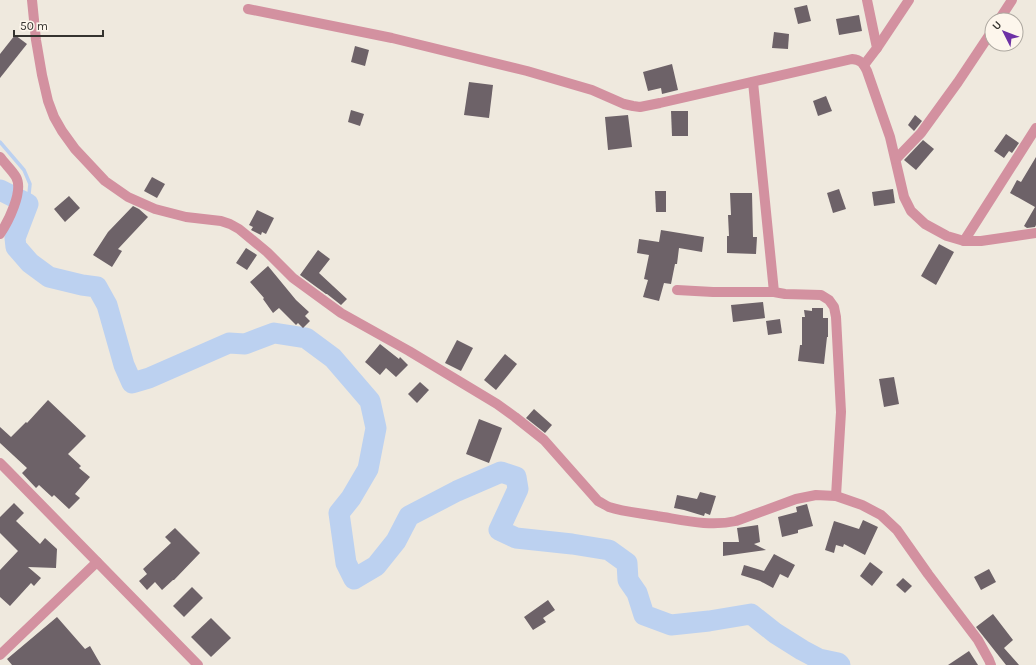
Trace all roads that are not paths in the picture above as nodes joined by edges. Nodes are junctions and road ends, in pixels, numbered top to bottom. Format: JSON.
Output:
{"nodes":[{"id":1,"x":32,"y":0,"type":"edge"},
{"id":2,"x":867,"y":0,"type":"edge"},
{"id":3,"x":909,"y":0,"type":"edge"},
{"id":4,"x":1012,"y":0,"type":"edge"},
{"id":5,"x":248,"y":9,"type":"dead end"},
{"id":6,"x":1004,"y":12,"type":"edge"},
{"id":7,"x":984,"y":42,"type":"edge"},
{"id":8,"x":877,"y":48,"type":"junction"},
{"id":9,"x":864,"y":65,"type":"junction"},
{"id":10,"x":753,"y":82,"type":"junction"},
{"id":11,"x":1036,"y":128,"type":"edge"},
{"id":12,"x":0,"y":157,"type":"edge"},
{"id":13,"x":896,"y":159,"type":"junction"},
{"id":14,"x":1036,"y":233,"type":"edge"},
{"id":15,"x":0,"y":234,"type":"edge"},
{"id":16,"x":964,"y":241,"type":"junction"},
{"id":17,"x":677,"y":290,"type":"dead end"},
{"id":18,"x":774,"y":292,"type":"junction"},
{"id":19,"x":0,"y":463,"type":"edge"},
{"id":20,"x":836,"y":496,"type":"junction"},
{"id":21,"x":97,"y":562,"type":"junction"},
{"id":22,"x":0,"y":655,"type":"edge"},
{"id":23,"x":198,"y":665,"type":"edge"},
{"id":24,"x":991,"y":665,"type":"edge"}],
"edges":[{"from":1,"to":20,"type":"street"},
{"from":2,"to":8,"type":"street"},
{"from":3,"to":8,"type":"street"},
{"from":4,"to":6,"type":"street"},
{"from":5,"to":10,"type":"street"},
{"from":7,"to":13,"type":"street"},
{"from":8,"to":9,"type":"street"},
{"from":9,"to":10,"type":"street"},
{"from":9,"to":13,"type":"street"},
{"from":10,"to":18,"type":"street"},
{"from":11,"to":16,"type":"street"},
{"from":12,"to":15,"type":"street"},
{"from":13,"to":16,"type":"street"},
{"from":14,"to":16,"type":"street"},
{"from":17,"to":18,"type":"street"},
{"from":18,"to":20,"type":"street"},
{"from":19,"to":21,"type":"street"},
{"from":20,"to":24,"type":"street"},
{"from":21,"to":22,"type":"street"},
{"from":21,"to":23,"type":"street"}]}
